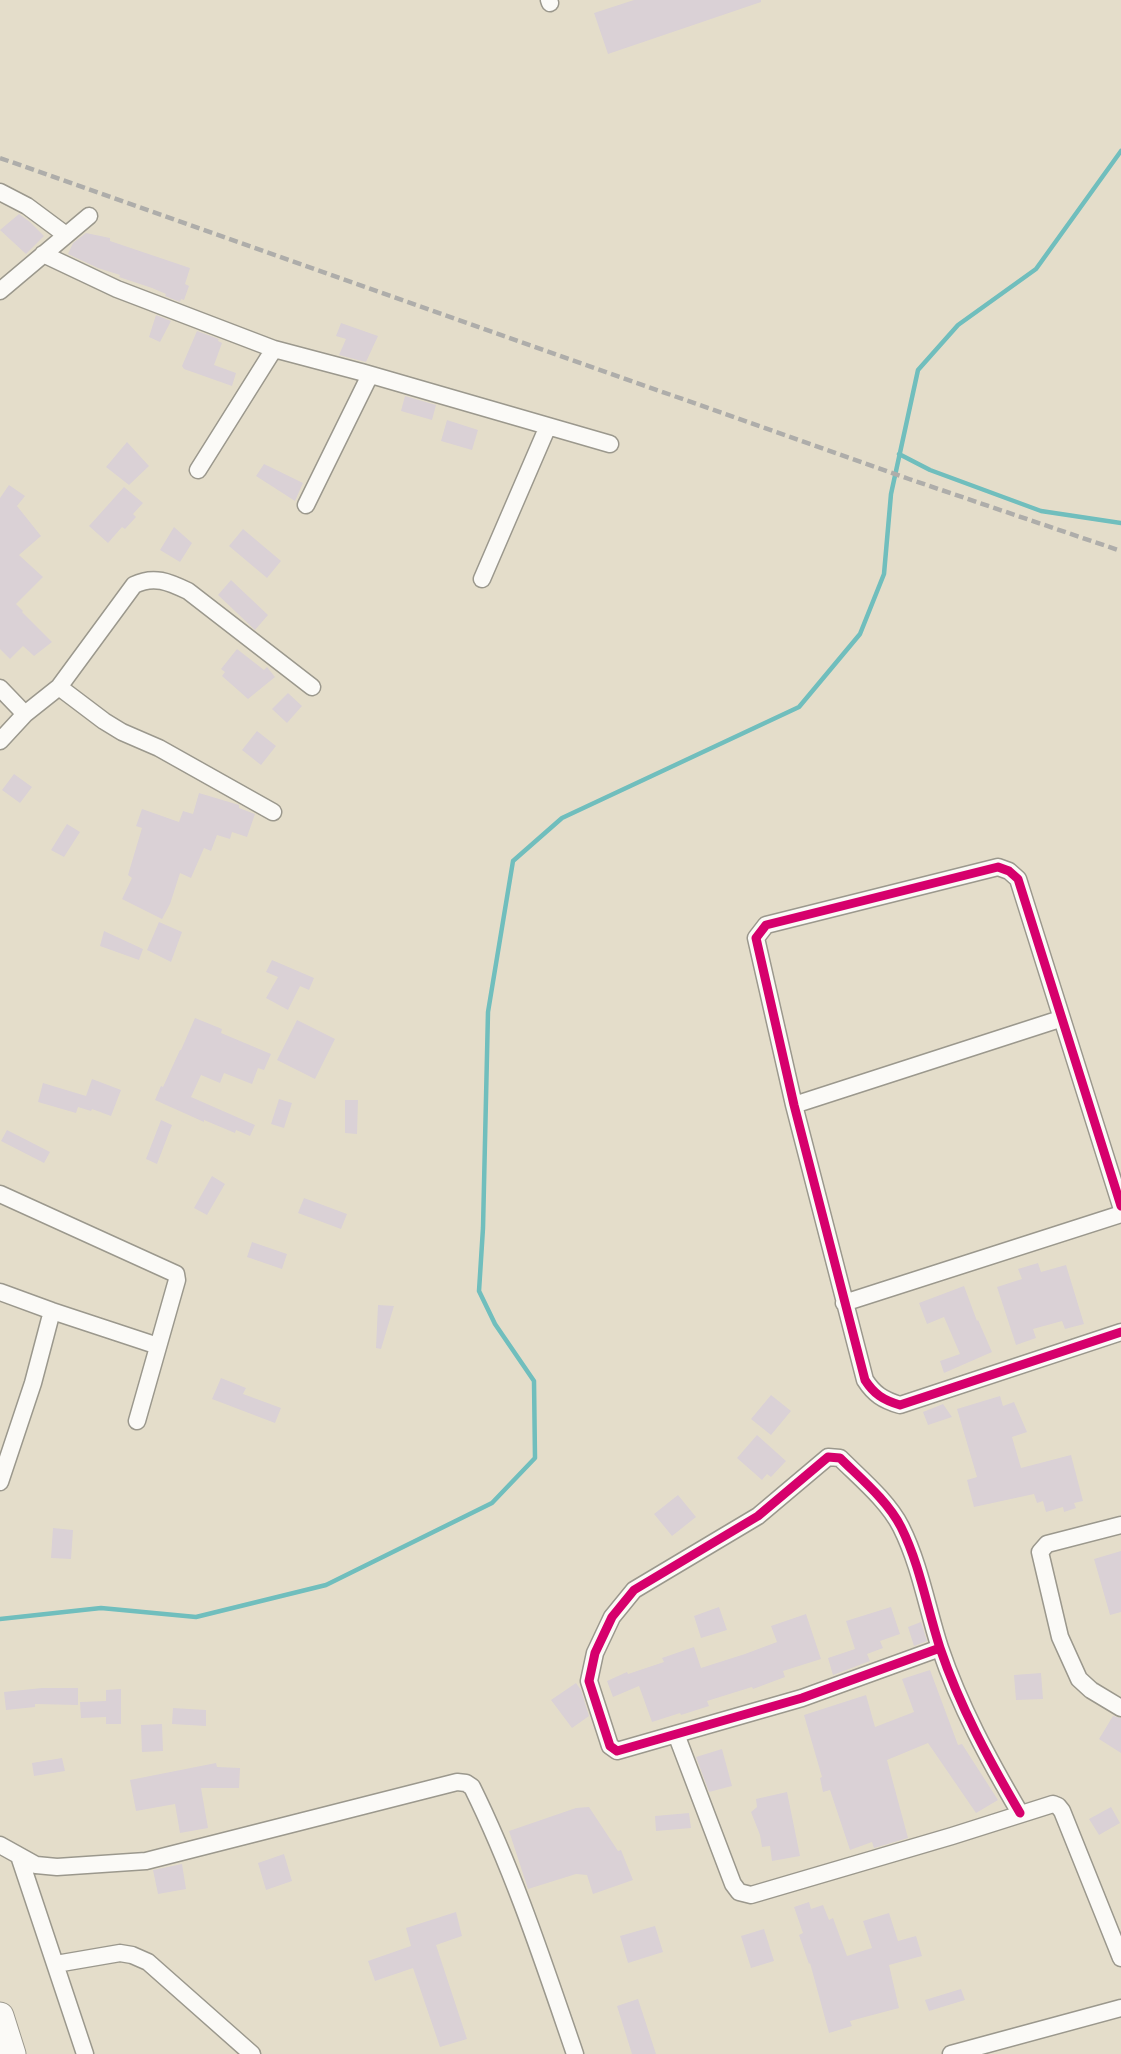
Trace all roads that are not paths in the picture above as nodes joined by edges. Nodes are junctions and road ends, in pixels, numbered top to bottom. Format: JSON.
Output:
{"nodes":[{"id":1,"x":0,"y":192,"type":"edge"},
{"id":2,"x":89,"y":216,"type":"dead end"},
{"id":3,"x":66,"y":235,"type":"junction"},
{"id":4,"x":44,"y":254,"type":"junction"},
{"id":5,"x":0,"y":291,"type":"edge"},
{"id":6,"x":274,"y":349,"type":"junction"},
{"id":7,"x":370,"y":375,"type":"junction"},
{"id":8,"x":548,"y":426,"type":"junction"},
{"id":9,"x":610,"y":444,"type":"dead end"},
{"id":10,"x":198,"y":470,"type":"dead end"},
{"id":11,"x":306,"y":505,"type":"dead end"},
{"id":12,"x":482,"y":579,"type":"dead end"},
{"id":13,"x":59,"y":687,"type":"junction"},
{"id":14,"x":312,"y":687,"type":"dead end"},
{"id":15,"x":0,"y":688,"type":"edge"},
{"id":16,"x":25,"y":714,"type":"junction"},
{"id":17,"x":0,"y":741,"type":"edge"},
{"id":18,"x":273,"y":812,"type":"dead end"},
{"id":19,"x":1060,"y":1019,"type":"junction"},
{"id":20,"x":794,"y":1105,"type":"junction"},
{"id":21,"x":0,"y":1194,"type":"edge"},
{"id":22,"x":1121,"y":1206,"type":"edge"},
{"id":23,"x":1121,"y":1214,"type":"edge"},
{"id":24,"x":0,"y":1292,"type":"edge"},
{"id":25,"x":844,"y":1303,"type":"junction"},
{"id":26,"x":51,"y":1311,"type":"junction"},
{"id":27,"x":1121,"y":1332,"type":"edge"},
{"id":28,"x":158,"y":1346,"type":"junction"},
{"id":29,"x":137,"y":1421,"type":"dead end"},
{"id":30,"x":0,"y":1482,"type":"edge"},
{"id":31,"x":1121,"y":1525,"type":"edge"},
{"id":32,"x":940,"y":1648,"type":"junction"},
{"id":33,"x":1121,"y":1708,"type":"edge"},
{"id":34,"x":676,"y":1734,"type":"junction"},
{"id":35,"x":1020,"y":1813,"type":"junction"},
{"id":36,"x":0,"y":1845,"type":"edge"},
{"id":37,"x":19,"y":1856,"type":"junction"},
{"id":38,"x":1121,"y":1958,"type":"edge"},
{"id":39,"x":56,"y":1964,"type":"junction"},
{"id":40,"x":1121,"y":2008,"type":"edge"},
{"id":41,"x":0,"y":2016,"type":"edge"},
{"id":42,"x":979,"y":2051,"type":"edge"},
{"id":43,"x":12,"y":2054,"type":"edge"},
{"id":44,"x":85,"y":2054,"type":"edge"},
{"id":45,"x":252,"y":2054,"type":"edge"},
{"id":46,"x":575,"y":2054,"type":"edge"},
{"id":47,"x":951,"y":2054,"type":"edge"}],
"edges":[{"from":1,"to":3,"type":"street"},
{"from":2,"to":3,"type":"street"},
{"from":3,"to":4,"type":"street"},
{"from":4,"to":5,"type":"street"},
{"from":4,"to":6,"type":"street"},
{"from":6,"to":7,"type":"street"},
{"from":6,"to":10,"type":"street"},
{"from":7,"to":8,"type":"street"},
{"from":7,"to":11,"type":"street"},
{"from":8,"to":9,"type":"street"},
{"from":8,"to":12,"type":"street"},
{"from":13,"to":14,"type":"street"},
{"from":13,"to":16,"type":"street"},
{"from":13,"to":18,"type":"street"},
{"from":15,"to":16,"type":"street"},
{"from":16,"to":17,"type":"street"},
{"from":19,"to":20,"type":"street"},
{"from":19,"to":20,"type":"street"},
{"from":19,"to":22,"type":"street"},
{"from":20,"to":25,"type":"street"},
{"from":21,"to":28,"type":"street"},
{"from":23,"to":25,"type":"street"},
{"from":24,"to":26,"type":"street"},
{"from":25,"to":27,"type":"street"},
{"from":26,"to":28,"type":"street"},
{"from":26,"to":30,"type":"street"},
{"from":28,"to":29,"type":"street"},
{"from":31,"to":33,"type":"street"},
{"from":32,"to":34,"type":"street"},
{"from":32,"to":34,"type":"street"},
{"from":32,"to":35,"type":"street"},
{"from":34,"to":35,"type":"street"},
{"from":35,"to":38,"type":"street"},
{"from":36,"to":37,"type":"street"},
{"from":37,"to":39,"type":"street"},
{"from":37,"to":46,"type":"street"},
{"from":39,"to":44,"type":"street"},
{"from":39,"to":45,"type":"street"},
{"from":40,"to":42,"type":"street"},
{"from":41,"to":43,"type":"main road"},
{"from":42,"to":47,"type":"street"}]}
